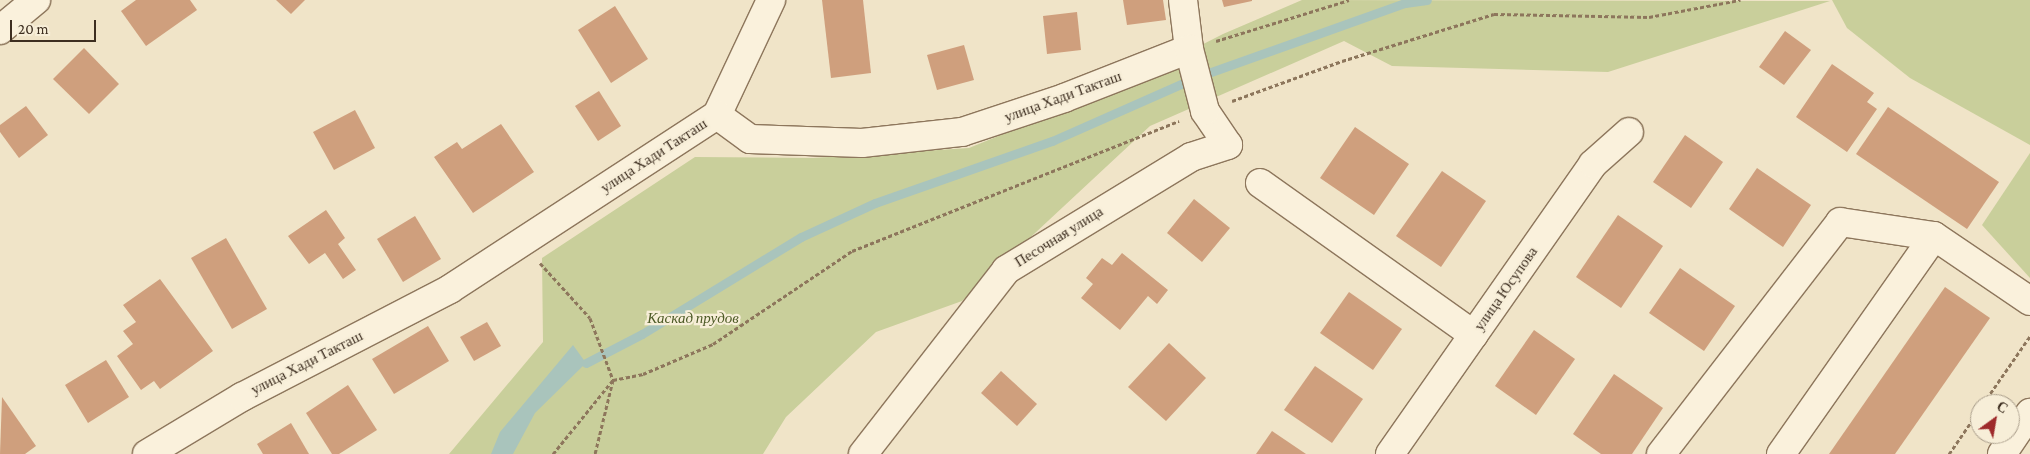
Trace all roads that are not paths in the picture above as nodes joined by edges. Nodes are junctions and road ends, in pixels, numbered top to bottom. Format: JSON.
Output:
{"nodes":[{"id":1,"x":36,"y":0,"type":"edge"},
{"id":2,"x":771,"y":0,"type":"edge"},
{"id":3,"x":1183,"y":0,"type":"edge"},
{"id":4,"x":0,"y":30,"type":"edge"},
{"id":5,"x":1189,"y":49,"type":"junction"},
{"id":6,"x":717,"y":115,"type":"junction"},
{"id":7,"x":1629,"y":132,"type":"dead end"},
{"id":8,"x":1260,"y":184,"type":"dead end"},
{"id":9,"x":1934,"y":236,"type":"junction"},
{"id":10,"x":2030,"y":301,"type":"edge"},
{"id":11,"x":1474,"y":334,"type":"junction"},
{"id":12,"x":2030,"y":413,"type":"edge"},
{"id":13,"x":147,"y":454,"type":"edge"},
{"id":14,"x":863,"y":454,"type":"edge"},
{"id":15,"x":1390,"y":454,"type":"edge"},
{"id":16,"x":1661,"y":454,"type":"edge"},
{"id":17,"x":1780,"y":454,"type":"edge"},
{"id":18,"x":2002,"y":454,"type":"edge"}],
"edges":[{"from":1,"to":4,"type":"street"},
{"from":2,"to":6,"type":"street"},
{"from":3,"to":5,"type":"street"},
{"from":5,"to":6,"type":"street","name":"улица Хади Такташ"},
{"from":5,"to":14,"type":"street","name":"Песочная улица"},
{"from":6,"to":13,"type":"street","name":"улица Хади Такташ"},
{"from":7,"to":11,"type":"street","name":"улица Юсупова"},
{"from":8,"to":11,"type":"street"},
{"from":9,"to":10,"type":"street"},
{"from":9,"to":16,"type":"street"},
{"from":9,"to":17,"type":"street"},
{"from":11,"to":15,"type":"street","name":"улица Юсупова"},
{"from":12,"to":18,"type":"street"}]}
